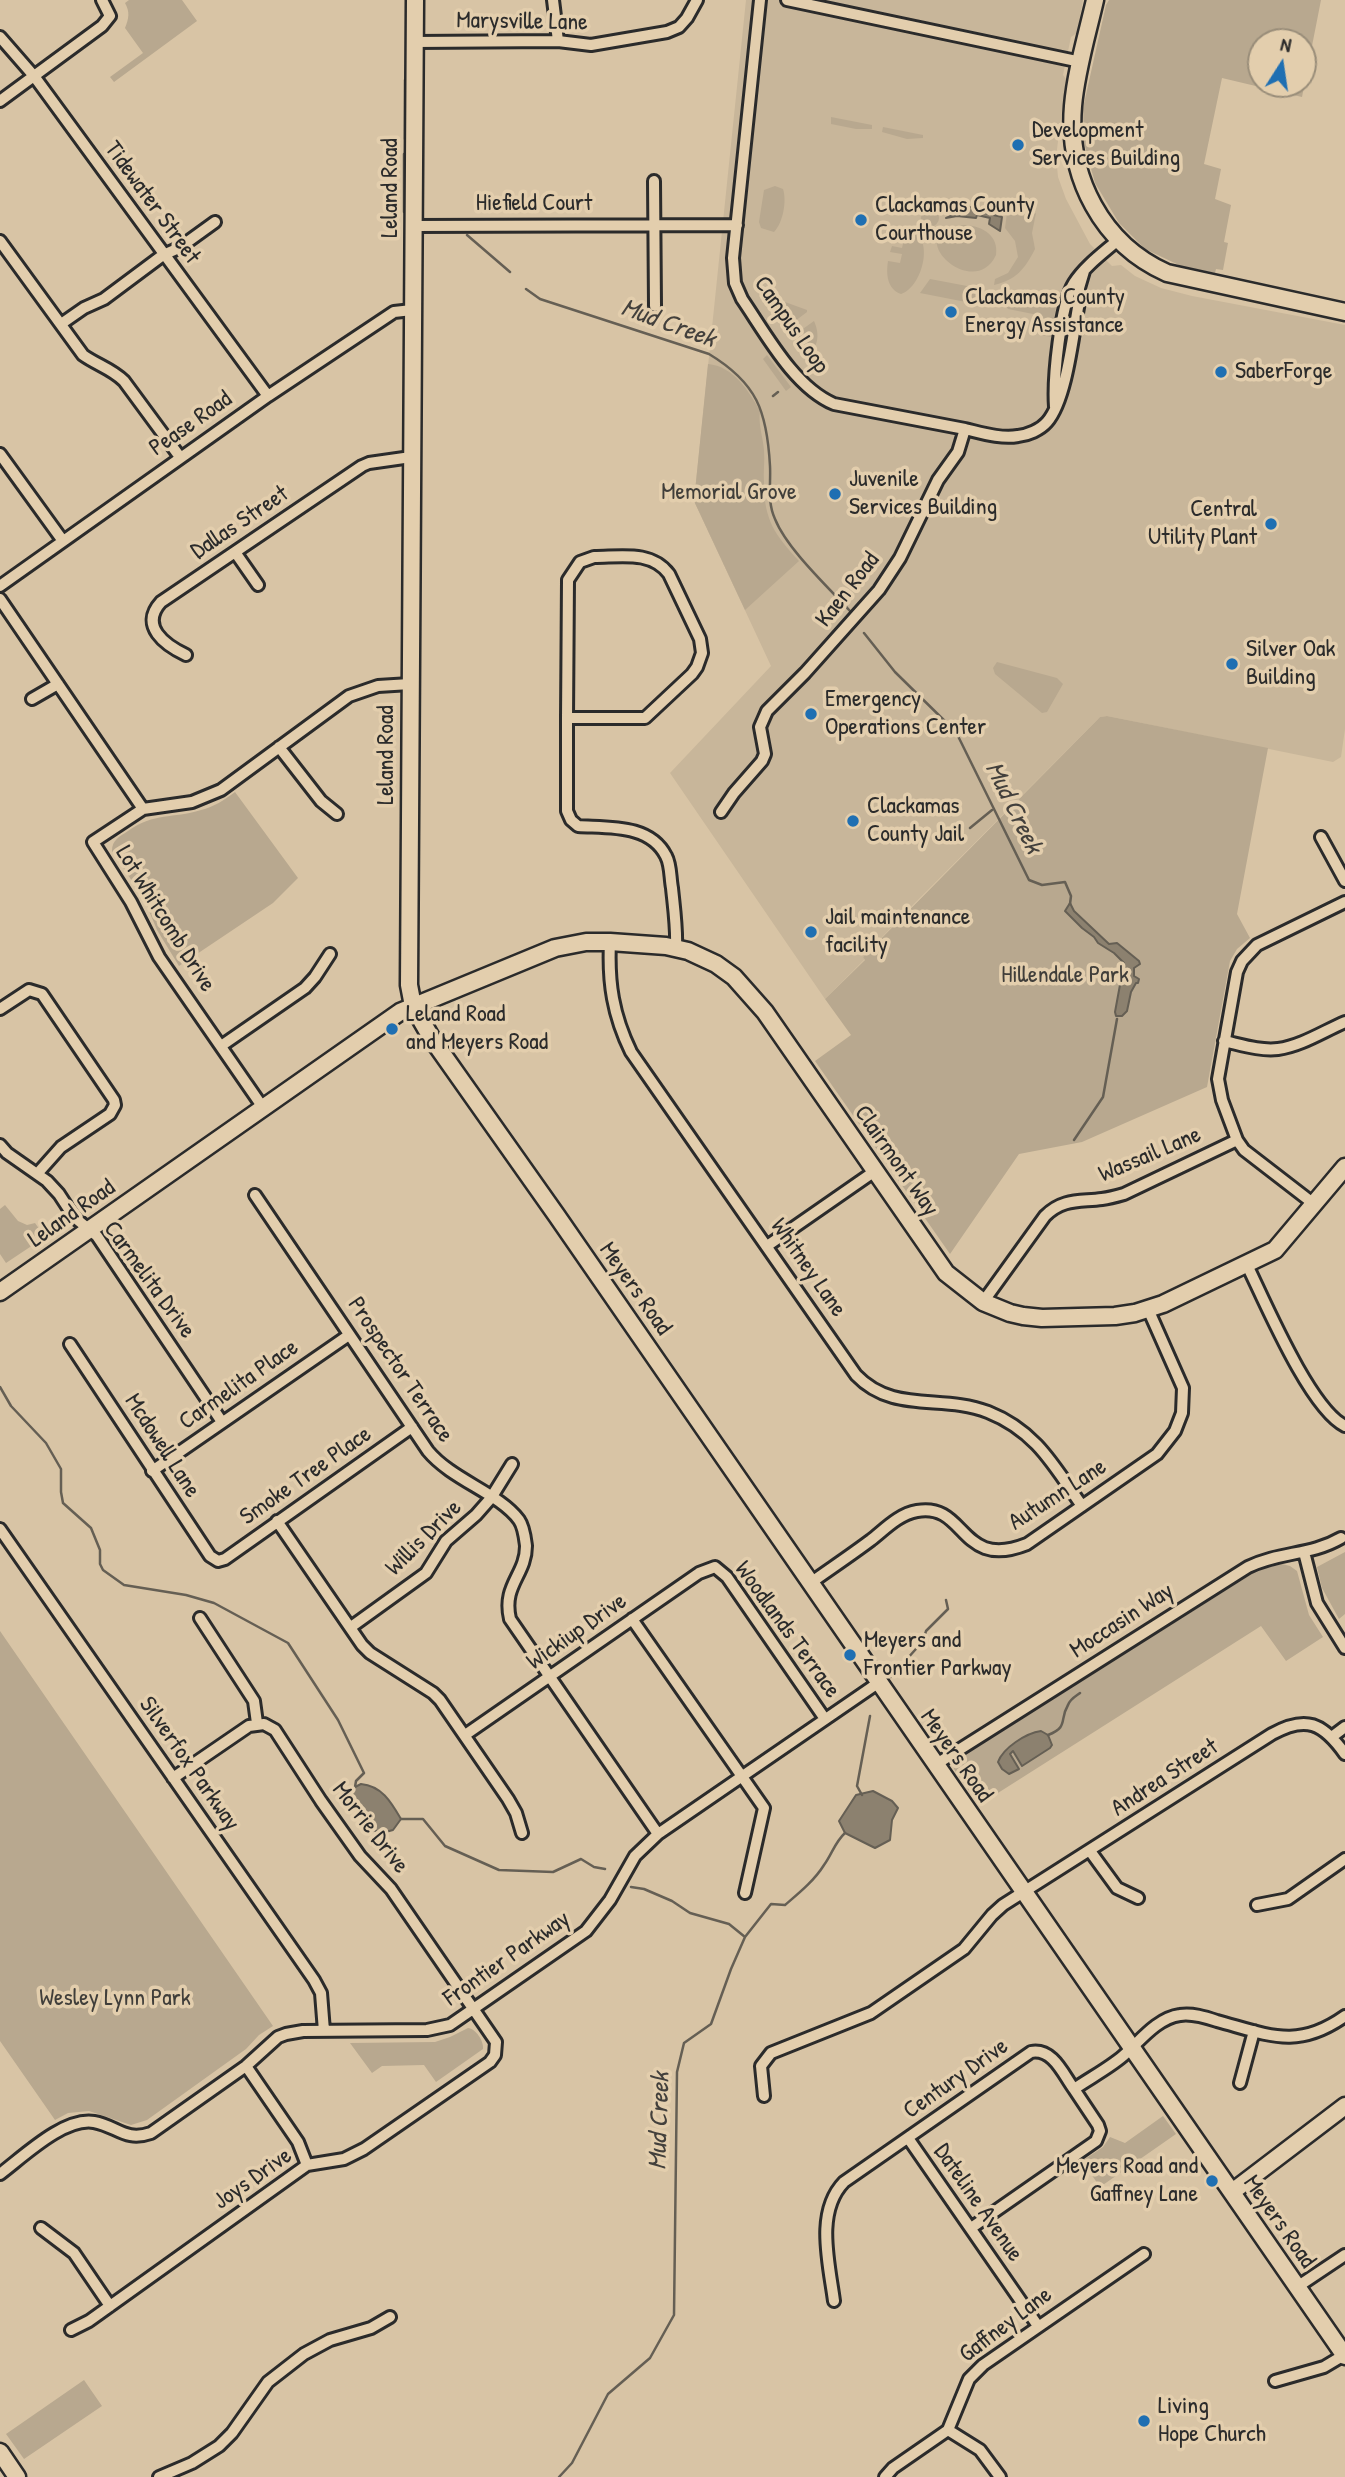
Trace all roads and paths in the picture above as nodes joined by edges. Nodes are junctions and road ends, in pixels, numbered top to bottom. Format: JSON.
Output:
{"nodes":[{"id":1,"x":102,"y":0,"type":"edge"},
{"id":2,"x":415,"y":0,"type":"edge"},
{"id":3,"x":553,"y":0,"type":"edge"},
{"id":4,"x":697,"y":0,"type":"edge"},
{"id":5,"x":760,"y":0,"type":"edge"},
{"id":6,"x":787,"y":0,"type":"edge"},
{"id":7,"x":1095,"y":0,"type":"edge"},
{"id":8,"x":0,"y":37,"type":"edge"},
{"id":9,"x":558,"y":41,"type":"junction"},
{"id":10,"x":414,"y":42,"type":"junction"},
{"id":11,"x":1081,"y":62,"type":"junction"},
{"id":12,"x":34,"y":76,"type":"junction"},
{"id":13,"x":0,"y":101,"type":"edge"},
{"id":14,"x":654,"y":181,"type":"dead end"},
{"id":15,"x":215,"y":222,"type":"dead end"},
{"id":16,"x":654,"y":225,"type":"junction"},
{"id":17,"x":737,"y":225,"type":"junction"},
{"id":18,"x":413,"y":226,"type":"junction"},
{"id":19,"x":1118,"y":240,"type":"junction"},
{"id":20,"x":0,"y":241,"type":"edge"},
{"id":21,"x":163,"y":255,"type":"junction"},
{"id":22,"x":655,"y":306,"type":"dead end"},
{"id":23,"x":412,"y":310,"type":"junction"},
{"id":24,"x":1345,"y":312,"type":"edge"},
{"id":25,"x":61,"y":324,"type":"junction"},
{"id":26,"x":268,"y":396,"type":"junction"},
{"id":27,"x":965,"y":429,"type":"junction"},
{"id":28,"x":0,"y":454,"type":"edge"},
{"id":29,"x":180,"y":457,"type":"junction"},
{"id":30,"x":411,"y":457,"type":"junction"},
{"id":31,"x":63,"y":541,"type":"junction"},
{"id":32,"x":235,"y":552,"type":"junction"},
{"id":33,"x":257,"y":585,"type":"dead end"},
{"id":34,"x":0,"y":586,"type":"edge"},
{"id":35,"x":0,"y":599,"type":"edge"},
{"id":36,"x":186,"y":655,"type":"dead end"},
{"id":37,"x":58,"y":684,"type":"junction"},
{"id":38,"x":410,"y":684,"type":"junction"},
{"id":39,"x":32,"y":699,"type":"dead end"},
{"id":40,"x":567,"y":718,"type":"junction"},
{"id":41,"x":279,"y":747,"type":"junction"},
{"id":42,"x":142,"y":808,"type":"junction"},
{"id":43,"x":722,"y":813,"type":"dead end"},
{"id":44,"x":337,"y":814,"type":"dead end"},
{"id":45,"x":1321,"y":837,"type":"dead end"},
{"id":46,"x":1345,"y":881,"type":"edge"},
{"id":47,"x":1345,"y":902,"type":"edge"},
{"id":48,"x":610,"y":942,"type":"junction"},
{"id":49,"x":676,"y":948,"type":"junction"},
{"id":50,"x":330,"y":954,"type":"dead end"},
{"id":51,"x":413,"y":1006,"type":"junction"},
{"id":52,"x":0,"y":1009,"type":"edge"},
{"id":53,"x":1345,"y":1022,"type":"edge"},
{"id":54,"x":1224,"y":1041,"type":"junction"},
{"id":55,"x":221,"y":1046,"type":"junction"},
{"id":56,"x":264,"y":1109,"type":"junction"},
{"id":57,"x":1237,"y":1140,"type":"junction"},
{"id":58,"x":0,"y":1145,"type":"edge"},
{"id":59,"x":1345,"y":1167,"type":"edge"},
{"id":60,"x":875,"y":1171,"type":"junction"},
{"id":61,"x":37,"y":1174,"type":"junction"},
{"id":62,"x":255,"y":1195,"type":"dead end"},
{"id":63,"x":1314,"y":1204,"type":"junction"},
{"id":64,"x":90,"y":1230,"type":"junction"},
{"id":65,"x":767,"y":1246,"type":"junction"},
{"id":66,"x":1247,"y":1265,"type":"junction"},
{"id":67,"x":0,"y":1292,"type":"edge"},
{"id":68,"x":984,"y":1302,"type":"junction"},
{"id":69,"x":1148,"y":1309,"type":"junction"},
{"id":70,"x":349,"y":1335,"type":"junction"},
{"id":71,"x":70,"y":1344,"type":"dead end"},
{"id":72,"x":222,"y":1422,"type":"junction"},
{"id":73,"x":1345,"y":1426,"type":"edge"},
{"id":74,"x":412,"y":1427,"type":"junction"},
{"id":75,"x":512,"y":1465,"type":"dead end"},
{"id":76,"x":152,"y":1471,"type":"junction"},
{"id":77,"x":491,"y":1498,"type":"junction"},
{"id":78,"x":1082,"y":1506,"type":"junction"},
{"id":79,"x":277,"y":1521,"type":"junction"},
{"id":80,"x":0,"y":1529,"type":"edge"},
{"id":81,"x":1341,"y":1538,"type":"dead end"},
{"id":82,"x":1304,"y":1552,"type":"junction"},
{"id":83,"x":225,"y":1559,"type":"joint"},
{"id":84,"x":715,"y":1567,"type":"joint"},
{"id":85,"x":809,"y":1584,"type":"junction"},
{"id":86,"x":200,"y":1618,"type":"dead end"},
{"id":87,"x":632,"y":1619,"type":"junction"},
{"id":88,"x":351,"y":1628,"type":"junction"},
{"id":89,"x":1345,"y":1648,"type":"edge"},
{"id":90,"x":549,"y":1676,"type":"junction"},
{"id":91,"x":878,"y":1683,"type":"junction"},
{"id":92,"x":825,"y":1719,"type":"junction"},
{"id":93,"x":257,"y":1723,"type":"junction"},
{"id":94,"x":1345,"y":1727,"type":"edge"},
{"id":95,"x":465,"y":1735,"type":"junction"},
{"id":96,"x":1333,"y":1736,"type":"junction"},
{"id":97,"x":1345,"y":1754,"type":"edge"},
{"id":98,"x":935,"y":1765,"type":"junction"},
{"id":99,"x":743,"y":1776,"type":"junction"},
{"id":100,"x":173,"y":1778,"type":"junction"},
{"id":101,"x":522,"y":1833,"type":"dead end"},
{"id":102,"x":658,"y":1833,"type":"junction"},
{"id":103,"x":1090,"y":1851,"type":"junction"},
{"id":104,"x":1345,"y":1859,"type":"edge"},
{"id":105,"x":745,"y":1893,"type":"dead end"},
{"id":106,"x":1024,"y":1893,"type":"junction"},
{"id":107,"x":1138,"y":1898,"type":"dead end"},
{"id":108,"x":1257,"y":1905,"type":"dead end"},
{"id":109,"x":473,"y":2010,"type":"junction"},
{"id":110,"x":1345,"y":2016,"type":"edge"},
{"id":111,"x":324,"y":2031,"type":"junction"},
{"id":112,"x":1254,"y":2031,"type":"junction"},
{"id":113,"x":1131,"y":2048,"type":"junction"},
{"id":114,"x":496,"y":2051,"type":"joint"},
{"id":115,"x":246,"y":2066,"type":"junction"},
{"id":116,"x":1240,"y":2083,"type":"dead end"},
{"id":117,"x":1074,"y":2089,"type":"junction"},
{"id":118,"x":764,"y":2096,"type":"dead end"},
{"id":119,"x":1345,"y":2106,"type":"edge"},
{"id":120,"x":908,"y":2138,"type":"junction"},
{"id":121,"x":307,"y":2165,"type":"junction"},
{"id":122,"x":0,"y":2174,"type":"edge"},
{"id":123,"x":1232,"y":2192,"type":"junction"},
{"id":124,"x":41,"y":2228,"type":"dead end"},
{"id":125,"x":971,"y":2228,"type":"junction"},
{"id":126,"x":1144,"y":2254,"type":"dead end"},
{"id":127,"x":1345,"y":2255,"type":"edge"},
{"id":128,"x":1297,"y":2287,"type":"junction"},
{"id":129,"x":834,"y":2301,"type":"dead end"},
{"id":130,"x":110,"y":2306,"type":"junction"},
{"id":131,"x":390,"y":2316,"type":"dead end"},
{"id":132,"x":1038,"y":2326,"type":"junction"},
{"id":133,"x":71,"y":2330,"type":"dead end"},
{"id":134,"x":1344,"y":2356,"type":"edge"},
{"id":135,"x":1275,"y":2381,"type":"dead end"},
{"id":136,"x":948,"y":2430,"type":"junction"},
{"id":137,"x":159,"y":2477,"type":"edge"},
{"id":138,"x":885,"y":2477,"type":"edge"},
{"id":139,"x":1000,"y":2477,"type":"edge"}],
"edges":[{"from":1,"to":12,"type":"street"},
{"from":2,"to":10,"type":"main road","name":"Leland Road"},
{"from":3,"to":9,"type":"street"},
{"from":4,"to":9,"type":"street","name":"Marysville Lane"},
{"from":5,"to":17,"type":"street","name":"Campus Loop"},
{"from":6,"to":11,"type":"street"},
{"from":7,"to":11,"type":"main road"},
{"from":8,"to":12,"type":"street","name":"Tidewater Street"},
{"from":9,"to":10,"type":"street","name":"Marysville Lane"},
{"from":10,"to":18,"type":"main road","name":"Leland Road"},
{"from":11,"to":19,"type":"main road"},
{"from":12,"to":13,"type":"street"},
{"from":12,"to":21,"type":"street","name":"Tidewater Street"},
{"from":14,"to":16,"type":"street"},
{"from":15,"to":21,"type":"street"},
{"from":16,"to":17,"type":"street","name":"Hiefield Court"},
{"from":16,"to":18,"type":"street","name":"Hiefield Court"},
{"from":16,"to":22,"type":"street"},
{"from":17,"to":27,"type":"street","name":"Campus Loop"},
{"from":18,"to":23,"type":"main road","name":"Leland Road"},
{"from":19,"to":24,"type":"main road"},
{"from":19,"to":27,"type":"street"},
{"from":20,"to":25,"type":"street"},
{"from":21,"to":25,"type":"street"},
{"from":21,"to":26,"type":"street","name":"Tidewater Street"},
{"from":23,"to":26,"type":"street","name":"Pease Road"},
{"from":23,"to":30,"type":"main road","name":"Leland Road"},
{"from":25,"to":29,"type":"street"},
{"from":26,"to":29,"type":"street","name":"Pease Road"},
{"from":27,"to":43,"type":"street","name":"Kaen Road"},
{"from":28,"to":31,"type":"street"},
{"from":29,"to":31,"type":"street","name":"Pease Road"},
{"from":30,"to":32,"type":"street","name":"Dallas Street"},
{"from":30,"to":38,"type":"main road","name":"Leland Road"},
{"from":31,"to":34,"type":"street","name":"Pease Road"},
{"from":32,"to":33,"type":"street"},
{"from":32,"to":36,"type":"street","name":"Dallas Street"},
{"from":35,"to":37,"type":"street"},
{"from":37,"to":39,"type":"street"},
{"from":37,"to":42,"type":"street"},
{"from":38,"to":41,"type":"street","name":"Lot Whitcomb Drive"},
{"from":38,"to":51,"type":"main road","name":"Leland Road"},
{"from":40,"to":40,"type":"street"},
{"from":40,"to":49,"type":"street"},
{"from":41,"to":42,"type":"street","name":"Lot Whitcomb Drive"},
{"from":41,"to":44,"type":"street"},
{"from":42,"to":55,"type":"street","name":"Lot Whitcomb Drive"},
{"from":45,"to":46,"type":"street"},
{"from":47,"to":54,"type":"street"},
{"from":48,"to":49,"type":"main road","name":"Clairmont Way"},
{"from":48,"to":51,"type":"main road","name":"Clairmont Way"},
{"from":48,"to":65,"type":"street","name":"Whitney Lane"},
{"from":49,"to":60,"type":"main road","name":"Clairmont Way"},
{"from":50,"to":55,"type":"street"},
{"from":51,"to":56,"type":"main road","name":"Leland Road"},
{"from":51,"to":85,"type":"main road","name":"Meyers Road"},
{"from":52,"to":61,"type":"street"},
{"from":53,"to":54,"type":"street"},
{"from":54,"to":57,"type":"street"},
{"from":55,"to":56,"type":"street","name":"Lot Whitcomb Drive"},
{"from":56,"to":64,"type":"main road","name":"Leland Road"},
{"from":57,"to":63,"type":"street","name":"Wassail Lane"},
{"from":57,"to":68,"type":"street","name":"Wassail Lane"},
{"from":58,"to":61,"type":"street","name":"Carmelita Drive"},
{"from":59,"to":63,"type":"main road","name":"Clairmont Way"},
{"from":60,"to":65,"type":"street"},
{"from":60,"to":68,"type":"main road","name":"Clairmont Way"},
{"from":61,"to":64,"type":"street","name":"Carmelita Drive"},
{"from":62,"to":70,"type":"street","name":"Prospector Terrace"},
{"from":63,"to":66,"type":"main road","name":"Clairmont Way"},
{"from":64,"to":67,"type":"main road","name":"Leland Road"},
{"from":64,"to":72,"type":"street","name":"Carmelita Drive"},
{"from":65,"to":78,"type":"street","name":"Whitney Lane"},
{"from":66,"to":69,"type":"main road","name":"Clairmont Way"},
{"from":66,"to":73,"type":"street"},
{"from":68,"to":69,"type":"main road","name":"Clairmont Way"},
{"from":69,"to":78,"type":"street","name":"Autumn Lane"},
{"from":70,"to":72,"type":"street","name":"Carmelita Place"},
{"from":70,"to":74,"type":"street","name":"Prospector Terrace"},
{"from":71,"to":76,"type":"street","name":"Mcdowell Lane"},
{"from":72,"to":76,"type":"street","name":"Carmelita Place"},
{"from":74,"to":77,"type":"street","name":"Prospector Terrace"},
{"from":74,"to":79,"type":"street","name":"Smoke Tree Place"},
{"from":75,"to":77,"type":"street","name":"Willis Drive"},
{"from":76,"to":83,"type":"street","name":"Mcdowell Lane"},
{"from":77,"to":88,"type":"street","name":"Willis Drive"},
{"from":77,"to":90,"type":"street","name":"Prospector Terrace"},
{"from":78,"to":85,"type":"street","name":"Autumn Lane"},
{"from":79,"to":83,"type":"street","name":"Smoke Tree Place"},
{"from":79,"to":88,"type":"street"},
{"from":80,"to":100,"type":"street","name":"Silverfox Parkway"},
{"from":81,"to":82,"type":"street","name":"Moccasin Way"},
{"from":82,"to":89,"type":"street"},
{"from":82,"to":98,"type":"street","name":"Moccasin Way"},
{"from":84,"to":87,"type":"street","name":"Wickiup Drive"},
{"from":84,"to":92,"type":"street","name":"Woodlands Terrace"},
{"from":85,"to":91,"type":"main road","name":"Meyers Road"},
{"from":86,"to":93,"type":"street"},
{"from":87,"to":90,"type":"street","name":"Wickiup Drive"},
{"from":87,"to":99,"type":"street"},
{"from":88,"to":95,"type":"street"},
{"from":90,"to":95,"type":"street","name":"Wickiup Drive"},
{"from":90,"to":102,"type":"street","name":"Prospector Terrace"},
{"from":91,"to":92,"type":"street","name":"Frontier Parkway"},
{"from":91,"to":98,"type":"main road","name":"Meyers Road"},
{"from":92,"to":99,"type":"street","name":"Frontier Parkway"},
{"from":93,"to":100,"type":"street"},
{"from":93,"to":109,"type":"street","name":"Morrie Drive"},
{"from":94,"to":96,"type":"street"},
{"from":95,"to":101,"type":"street"},
{"from":96,"to":97,"type":"street"},
{"from":96,"to":103,"type":"street","name":"Andrea Street"},
{"from":98,"to":106,"type":"main road","name":"Meyers Road"},
{"from":99,"to":102,"type":"street","name":"Frontier Parkway"},
{"from":99,"to":105,"type":"street"},
{"from":100,"to":111,"type":"street","name":"Silverfox Parkway"},
{"from":102,"to":109,"type":"street","name":"Frontier Parkway"},
{"from":103,"to":106,"type":"street","name":"Andrea Street"},
{"from":103,"to":107,"type":"street"},
{"from":104,"to":108,"type":"street"},
{"from":106,"to":113,"type":"main road","name":"Meyers Road"},
{"from":106,"to":118,"type":"street","name":"Andrea Street"},
{"from":109,"to":111,"type":"street","name":"Frontier Parkway"},
{"from":109,"to":114,"type":"street","name":"Morrie Drive"},
{"from":110,"to":112,"type":"street"},
{"from":111,"to":115,"type":"street","name":"Frontier Parkway"},
{"from":112,"to":113,"type":"street"},
{"from":112,"to":116,"type":"street"},
{"from":113,"to":117,"type":"street"},
{"from":113,"to":123,"type":"main road","name":"Meyers Road"},
{"from":114,"to":121,"type":"street","name":"Joys Drive"},
{"from":115,"to":121,"type":"street"},
{"from":115,"to":122,"type":"street","name":"Frontier Parkway"},
{"from":117,"to":120,"type":"street","name":"Century Drive"},
{"from":117,"to":125,"type":"street","name":"Century Drive"},
{"from":119,"to":123,"type":"main road"},
{"from":120,"to":125,"type":"street","name":"Dateline Avenue"},
{"from":120,"to":129,"type":"street","name":"Century Drive"},
{"from":121,"to":130,"type":"street","name":"Joys Drive"},
{"from":123,"to":128,"type":"main road","name":"Meyers Road"},
{"from":124,"to":130,"type":"street"},
{"from":125,"to":132,"type":"street","name":"Dateline Avenue"},
{"from":126,"to":132,"type":"street","name":"Gaffney Lane"},
{"from":127,"to":128,"type":"street"},
{"from":128,"to":134,"type":"main road","name":"Meyers Road"},
{"from":130,"to":133,"type":"street","name":"Joys Drive"},
{"from":131,"to":137,"type":"street"},
{"from":132,"to":136,"type":"street","name":"Gaffney Lane"},
{"from":134,"to":135,"type":"street"},
{"from":136,"to":138,"type":"street"},
{"from":136,"to":139,"type":"street"}]}
